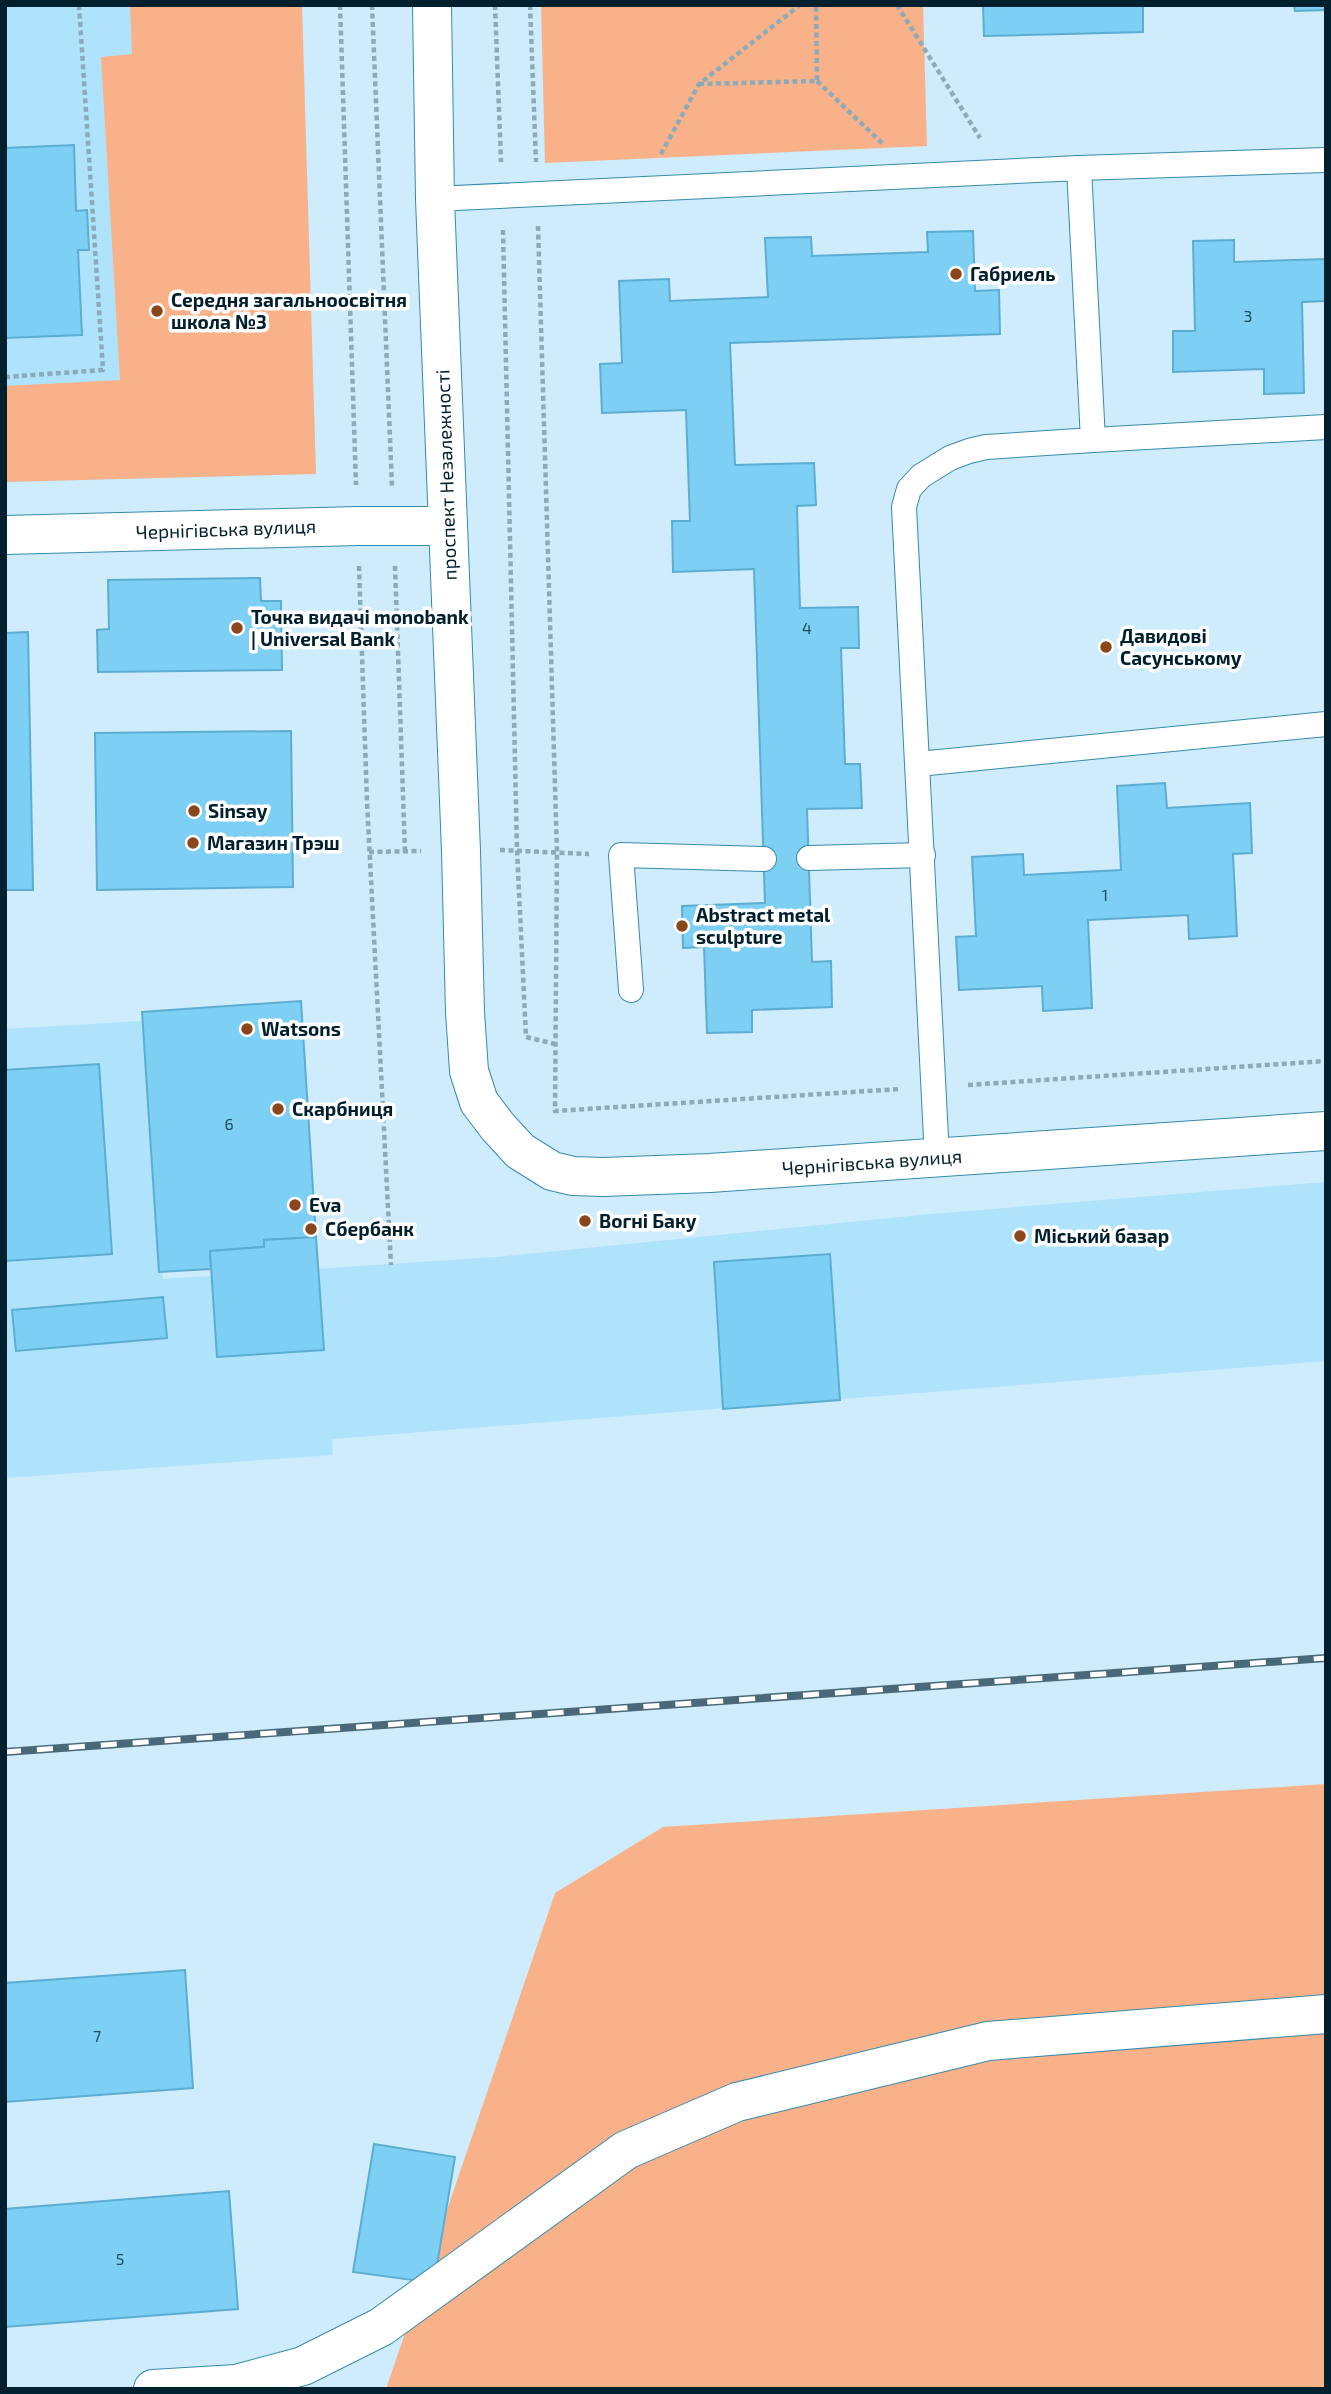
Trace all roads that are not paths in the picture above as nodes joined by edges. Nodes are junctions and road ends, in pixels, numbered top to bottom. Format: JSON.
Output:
{"nodes":[{"id":1,"x":432,"y":5,"type":"edge"},
{"id":2,"x":1326,"y":160,"type":"edge"},
{"id":3,"x":1079,"y":168,"type":"junction"},
{"id":4,"x":435,"y":199,"type":"junction"},
{"id":5,"x":1326,"y":427,"type":"edge"},
{"id":6,"x":1093,"y":440,"type":"junction"},
{"id":7,"x":447,"y":526,"type":"junction"},
{"id":8,"x":5,"y":535,"type":"edge"},
{"id":9,"x":1326,"y":724,"type":"edge"},
{"id":10,"x":918,"y":764,"type":"junction"},
{"id":11,"x":923,"y":855,"type":"junction"},
{"id":12,"x":809,"y":858,"type":"dead end"},
{"id":13,"x":764,"y":859,"type":"dead end"},
{"id":14,"x":631,"y":990,"type":"dead end"},
{"id":15,"x":469,"y":1071,"type":"joint"},
{"id":16,"x":1326,"y":1131,"type":"edge"},
{"id":17,"x":937,"y":1157,"type":"junction"},
{"id":18,"x":1326,"y":2014,"type":"edge"},
{"id":19,"x":153,"y":2389,"type":"edge"}],
"edges":[{"from":1,"to":4,"type":"street","name":"проспект Незалежності"},
{"from":2,"to":3,"type":"lane"},
{"from":3,"to":4,"type":"lane"},
{"from":3,"to":6,"type":"lane"},
{"from":4,"to":7,"type":"street","name":"проспект Незалежності"},
{"from":5,"to":6,"type":"lane"},
{"from":6,"to":10,"type":"lane"},
{"from":7,"to":8,"type":"street","name":"Чернігівська вулиця"},
{"from":7,"to":15,"type":"street","name":"проспект Незалежності"},
{"from":9,"to":10,"type":"lane"},
{"from":10,"to":11,"type":"lane"},
{"from":11,"to":12,"type":"lane"},
{"from":11,"to":17,"type":"lane"},
{"from":13,"to":14,"type":"lane"},
{"from":15,"to":17,"type":"street","name":"Чернігівська вулиця"},
{"from":16,"to":17,"type":"street","name":"Чернігівська вулиця"},
{"from":18,"to":19,"type":"street"}]}
